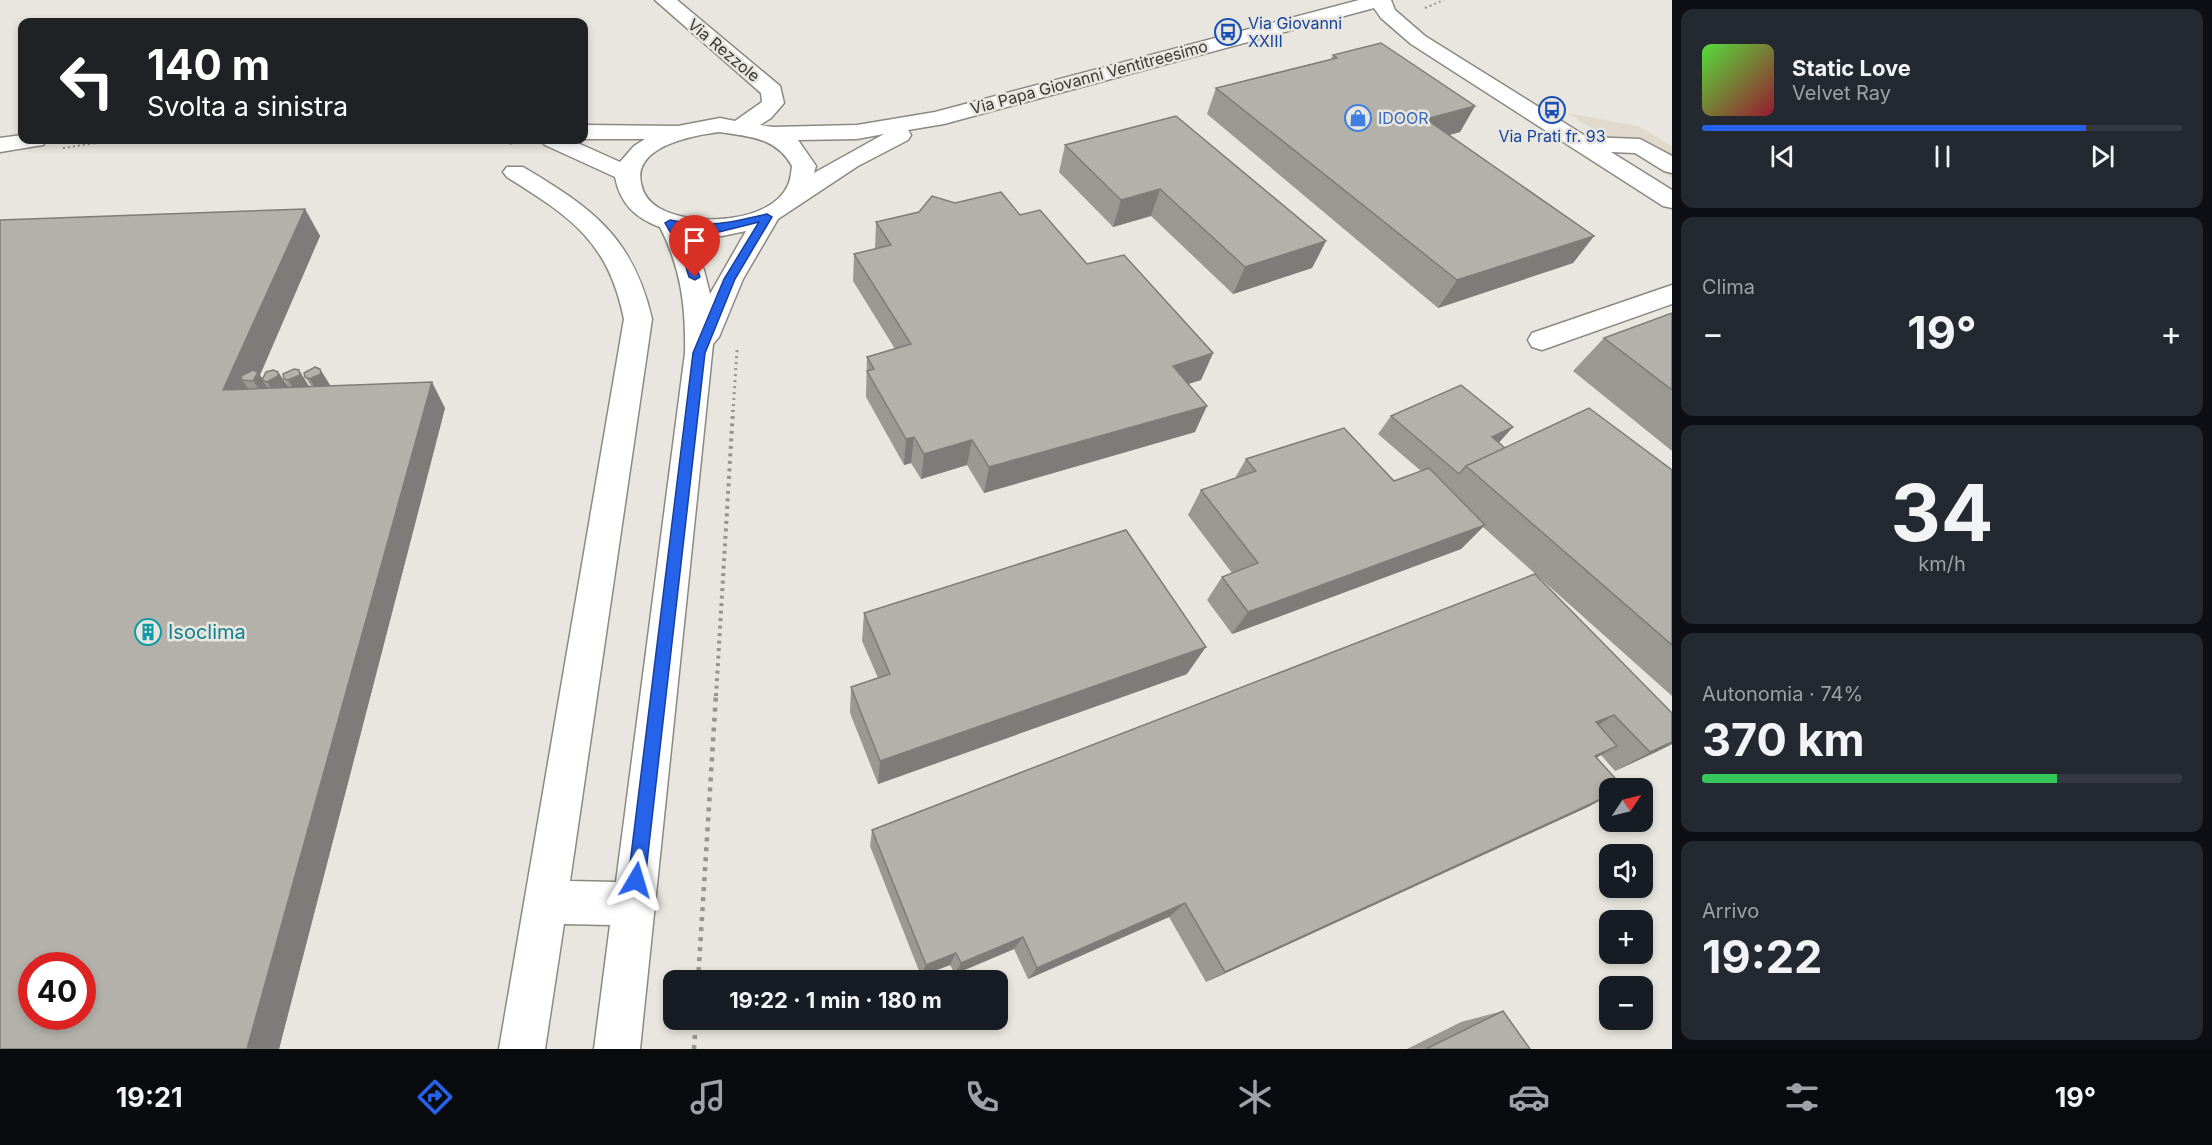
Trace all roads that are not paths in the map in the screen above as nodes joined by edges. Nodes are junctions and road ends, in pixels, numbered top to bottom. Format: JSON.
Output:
{"nodes":[{"id":1,"x":665,"y":0,"type":"edge"},
{"id":2,"x":1380,"y":0,"type":"edge"},
{"id":3,"x":1329,"y":7,"type":"edge"},
{"id":4,"x":1418,"y":40,"type":"junction"},
{"id":5,"x":936,"y":118,"type":"junction"},
{"id":6,"x":742,"y":126,"type":"junction"},
{"id":7,"x":588,"y":132,"type":"edge"},
{"id":8,"x":676,"y":132,"type":"junction"},
{"id":9,"x":774,"y":134,"type":"junction"},
{"id":10,"x":18,"y":143,"type":"edge"},
{"id":11,"x":562,"y":144,"type":"edge"},
{"id":12,"x":1584,"y":144,"type":"junction"},
{"id":13,"x":0,"y":146,"type":"edge"},
{"id":14,"x":1672,"y":166,"type":"edge"},
{"id":15,"x":515,"y":172,"type":"dead end"},
{"id":16,"x":628,"y":174,"type":"junction"},
{"id":17,"x":796,"y":196,"type":"junction"},
{"id":18,"x":1672,"y":201,"type":"edge"},
{"id":19,"x":767,"y":217,"type":"junction"},
{"id":20,"x":670,"y":223,"type":"junction"},
{"id":21,"x":1672,"y":294,"type":"edge"},
{"id":22,"x":1542,"y":340,"type":"dead end"},
{"id":23,"x":699,"y":353,"type":"junction"},
{"id":24,"x":546,"y":902,"type":"junction"},
{"id":25,"x":634,"y":904,"type":"junction"},
{"id":26,"x":522,"y":1049,"type":"edge"},
{"id":27,"x":617,"y":1049,"type":"edge"}],
"edges":[{"from":1,"to":6,"type":"street","name":"Via Rezzole"},
{"from":2,"to":3,"type":"street","name":"Via Papa Giovanni Ventitreesimo"},
{"from":2,"to":4,"type":"street"},
{"from":3,"to":4,"type":"street"},
{"from":3,"to":5,"type":"street","name":"Via Papa Giovanni Ventitreesimo"},
{"from":4,"to":12,"type":"street"},
{"from":5,"to":9,"type":"street","name":"Via Papa Giovanni Ventitreesimo"},
{"from":5,"to":17,"type":"street","name":"Via Papa Giovanni Ventitreesimo"},
{"from":6,"to":8,"type":"street"},
{"from":6,"to":9,"type":"street"},
{"from":7,"to":8,"type":"street"},
{"from":8,"to":16,"type":"street"},
{"from":9,"to":17,"type":"street"},
{"from":10,"to":13,"type":"street"},
{"from":11,"to":16,"type":"street"},
{"from":12,"to":14,"type":"street"},
{"from":12,"to":18,"type":"street"},
{"from":15,"to":24,"type":"street"},
{"from":16,"to":20,"type":"street"},
{"from":17,"to":19,"type":"street"},
{"from":19,"to":20,"type":"street"},
{"from":19,"to":23,"type":"street"},
{"from":20,"to":23,"type":"street"},
{"from":21,"to":22,"type":"street"},
{"from":23,"to":25,"type":"street"},
{"from":24,"to":25,"type":"street"},
{"from":24,"to":26,"type":"street"},
{"from":25,"to":27,"type":"street"}]}
